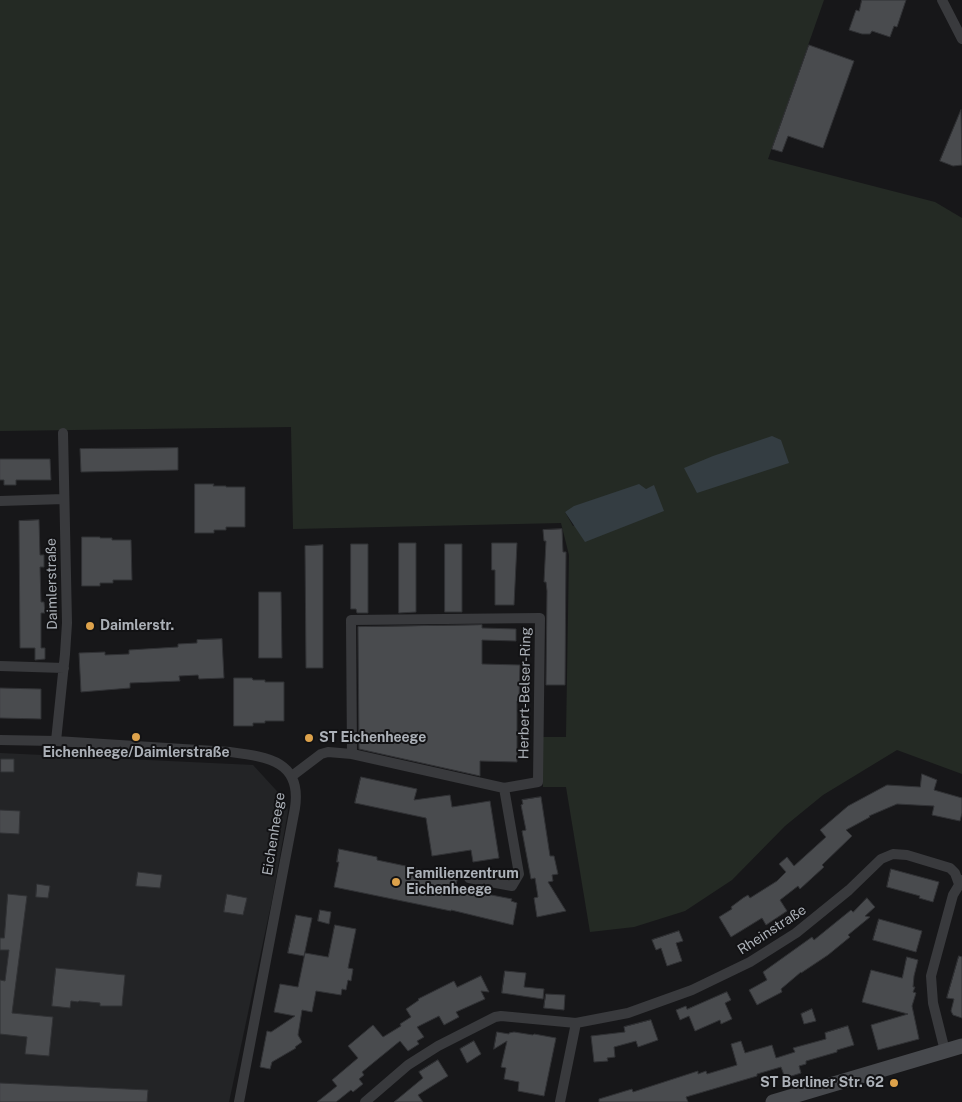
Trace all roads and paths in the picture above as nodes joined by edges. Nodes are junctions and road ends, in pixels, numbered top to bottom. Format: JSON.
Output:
{"nodes":[{"id":1,"x":942,"y":0,"type":"edge"},
{"id":2,"x":962,"y":39,"type":"edge"},
{"id":3,"x":63,"y":433,"type":"dead end"},
{"id":4,"x":64,"y":499,"type":"junction"},
{"id":5,"x":0,"y":501,"type":"edge"},
{"id":6,"x":0,"y":666,"type":"edge"},
{"id":7,"x":64,"y":668,"type":"junction"},
{"id":8,"x":0,"y":740,"type":"edge"},
{"id":9,"x":56,"y":741,"type":"junction"},
{"id":10,"x":352,"y":754,"type":"junction"},
{"id":11,"x":292,"y":776,"type":"junction"},
{"id":12,"x":504,"y":788,"type":"junction"},
{"id":13,"x":469,"y":878,"type":"dead end"},
{"id":14,"x":961,"y":882,"type":"edge"},
{"id":15,"x":576,"y":1023,"type":"junction"},
{"id":16,"x":962,"y":1046,"type":"edge"},
{"id":17,"x":945,"y":1051,"type":"junction"},
{"id":18,"x":239,"y":1102,"type":"edge"},
{"id":19,"x":365,"y":1102,"type":"edge"},
{"id":20,"x":560,"y":1102,"type":"edge"},
{"id":21,"x":773,"y":1102,"type":"edge"}],
"edges":[{"from":1,"to":2,"type":"street"},
{"from":3,"to":4,"type":"street","name":"Daimlerstraße"},
{"from":4,"to":5,"type":"street"},
{"from":4,"to":7,"type":"street","name":"Daimlerstraße"},
{"from":6,"to":7,"type":"street"},
{"from":7,"to":9,"type":"street","name":"Daimlerstraße"},
{"from":8,"to":9,"type":"street","name":"Eichenheege"},
{"from":9,"to":11,"type":"street","name":"Eichenheege"},
{"from":10,"to":11,"type":"street","name":"Herbert-Belser-Ring"},
{"from":10,"to":12,"type":"street","name":"Herbert-Belser-Ring"},
{"from":10,"to":12,"type":"street","name":"Herbert-Belser-Ring"},
{"from":11,"to":18,"type":"street","name":"Eichenheege"},
{"from":12,"to":13,"type":"street"},
{"from":14,"to":15,"type":"street","name":"Rheinstraße"},
{"from":14,"to":17,"type":"street","name":"Rheinstraße"},
{"from":15,"to":19,"type":"street","name":"Rheinstraße"},
{"from":15,"to":20,"type":"street"},
{"from":16,"to":17,"type":"street"},
{"from":17,"to":21,"type":"street"}]}
